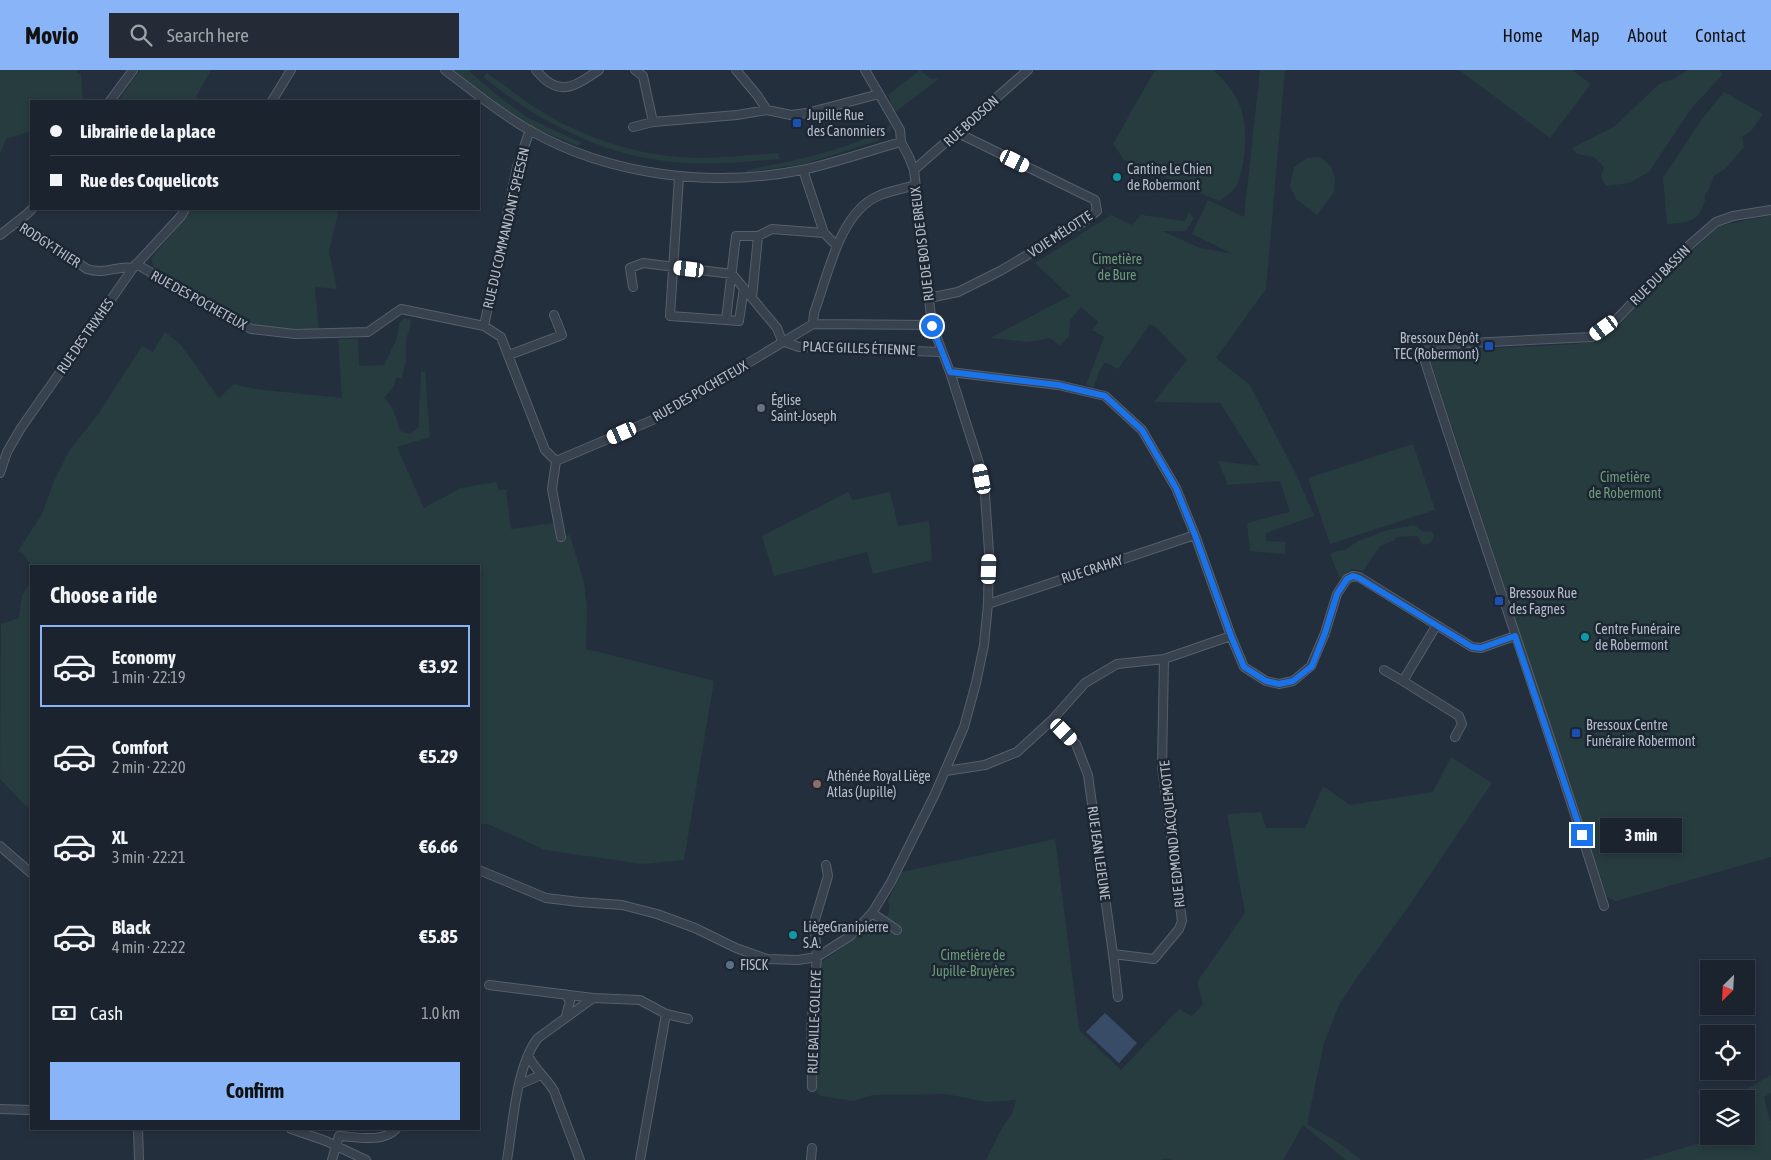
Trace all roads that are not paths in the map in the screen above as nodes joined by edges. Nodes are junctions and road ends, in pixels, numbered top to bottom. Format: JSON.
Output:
{"nodes":[{"id":1,"x":133,"y":70,"type":"edge"},
{"id":2,"x":291,"y":70,"type":"edge"},
{"id":3,"x":446,"y":70,"type":"edge"},
{"id":4,"x":536,"y":70,"type":"edge"},
{"id":5,"x":599,"y":70,"type":"edge"},
{"id":6,"x":635,"y":70,"type":"edge"},
{"id":7,"x":736,"y":70,"type":"edge"},
{"id":8,"x":865,"y":70,"type":"edge"},
{"id":9,"x":1028,"y":70,"type":"edge"},
{"id":10,"x":879,"y":94,"type":"junction"},
{"id":11,"x":111,"y":100,"type":"edge"},
{"id":12,"x":273,"y":100,"type":"edge"},
{"id":13,"x":767,"y":110,"type":"junction"},
{"id":14,"x":653,"y":122,"type":"junction"},
{"id":15,"x":633,"y":127,"type":"dead end"},
{"id":16,"x":530,"y":130,"type":"junction"},
{"id":17,"x":958,"y":132,"type":"junction"},
{"id":18,"x":901,"y":142,"type":"junction"},
{"id":19,"x":803,"y":170,"type":"junction"},
{"id":20,"x":914,"y":170,"type":"junction"},
{"id":21,"x":680,"y":177,"type":"junction"},
{"id":22,"x":916,"y":185,"type":"junction"},
{"id":23,"x":31,"y":210,"type":"edge"},
{"id":24,"x":185,"y":210,"type":"edge"},
{"id":25,"x":1771,"y":210,"type":"edge"},
{"id":26,"x":18,"y":222,"type":"junction"},
{"id":27,"x":824,"y":234,"type":"junction"},
{"id":28,"x":0,"y":235,"type":"edge"},
{"id":29,"x":758,"y":236,"type":"junction"},
{"id":30,"x":836,"y":245,"type":"junction"},
{"id":31,"x":134,"y":266,"type":"junction"},
{"id":32,"x":674,"y":268,"type":"junction"},
{"id":33,"x":732,"y":274,"type":"junction"},
{"id":34,"x":633,"y":287,"type":"dead end"},
{"id":35,"x":744,"y":288,"type":"junction"},
{"id":36,"x":752,"y":298,"type":"junction"},
{"id":37,"x":929,"y":298,"type":"junction"},
{"id":38,"x":554,"y":315,"type":"dead end"},
{"id":39,"x":726,"y":320,"type":"junction"},
{"id":40,"x":812,"y":324,"type":"junction"},
{"id":41,"x":484,"y":326,"type":"junction"},
{"id":42,"x":932,"y":326,"type":"junction"},
{"id":43,"x":782,"y":341,"type":"junction"},
{"id":44,"x":941,"y":352,"type":"junction"},
{"id":45,"x":509,"y":355,"type":"junction"},
{"id":46,"x":950,"y":372,"type":"junction"},
{"id":47,"x":4,"y":451,"type":"edge"},
{"id":48,"x":556,"y":461,"type":"junction"},
{"id":49,"x":0,"y":473,"type":"edge"},
{"id":50,"x":1195,"y":535,"type":"junction"},
{"id":51,"x":561,"y":537,"type":"dead end"},
{"id":52,"x":988,"y":604,"type":"junction"},
{"id":53,"x":1436,"y":626,"type":"junction"},
{"id":54,"x":1231,"y":636,"type":"junction"},
{"id":55,"x":1515,"y":636,"type":"junction"},
{"id":56,"x":1164,"y":659,"type":"junction"},
{"id":57,"x":1384,"y":670,"type":"dead end"},
{"id":58,"x":1403,"y":682,"type":"junction"},
{"id":59,"x":1052,"y":720,"type":"junction"},
{"id":60,"x":1455,"y":736,"type":"dead end"},
{"id":61,"x":946,"y":771,"type":"junction"},
{"id":62,"x":0,"y":846,"type":"edge"},
{"id":63,"x":826,"y":865,"type":"dead end"},
{"id":64,"x":480,"y":870,"type":"edge"},
{"id":65,"x":30,"y":872,"type":"edge"},
{"id":66,"x":1604,"y":906,"type":"dead end"},
{"id":67,"x":872,"y":913,"type":"junction"},
{"id":68,"x":897,"y":930,"type":"dead end"},
{"id":69,"x":1113,"y":954,"type":"junction"},
{"id":70,"x":817,"y":957,"type":"junction"},
{"id":71,"x":489,"y":985,"type":"dead end"},
{"id":72,"x":565,"y":994,"type":"junction"},
{"id":73,"x":1118,"y":997,"type":"dead end"},
{"id":74,"x":593,"y":998,"type":"junction"},
{"id":75,"x":666,"y":1014,"type":"junction"},
{"id":76,"x":566,"y":1016,"type":"junction"},
{"id":77,"x":688,"y":1019,"type":"dead end"},
{"id":78,"x":528,"y":1055,"type":"junction"},
{"id":79,"x":541,"y":1075,"type":"junction"},
{"id":80,"x":520,"y":1084,"type":"junction"},
{"id":81,"x":812,"y":1087,"type":"dead end"},
{"id":82,"x":0,"y":1109,"type":"edge"},
{"id":83,"x":30,"y":1110,"type":"edge"},
{"id":84,"x":138,"y":1130,"type":"edge"},
{"id":85,"x":299,"y":1130,"type":"edge"},
{"id":86,"x":395,"y":1130,"type":"edge"},
{"id":87,"x":336,"y":1146,"type":"junction"},
{"id":88,"x":812,"y":1148,"type":"dead end"},
{"id":89,"x":139,"y":1160,"type":"edge"},
{"id":90,"x":332,"y":1160,"type":"edge"},
{"id":91,"x":366,"y":1160,"type":"edge"},
{"id":92,"x":507,"y":1160,"type":"edge"},
{"id":93,"x":580,"y":1160,"type":"edge"},
{"id":94,"x":640,"y":1160,"type":"edge"},
{"id":95,"x":811,"y":1160,"type":"edge"}],
"edges":[{"from":1,"to":11,"type":"street"},
{"from":2,"to":12,"type":"street"},
{"from":3,"to":16,"type":"street"},
{"from":4,"to":5,"type":"street"},
{"from":6,"to":14,"type":"street"},
{"from":7,"to":13,"type":"street"},
{"from":8,"to":10,"type":"street","name":"RUE DE BOIS DE BREUX"},
{"from":9,"to":17,"type":"street","name":"RUE BODSON"},
{"from":10,"to":13,"type":"street"},
{"from":10,"to":18,"type":"street","name":"RUE DE BOIS DE BREUX"},
{"from":13,"to":14,"type":"street"},
{"from":14,"to":15,"type":"street"},
{"from":16,"to":21,"type":"street"},
{"from":16,"to":41,"type":"street","name":"RUE DU COMMANDANT SPEESEN"},
{"from":17,"to":20,"type":"street","name":"RUE BODSON"},
{"from":17,"to":37,"type":"street","name":"VOIE MÉLOTTE"},
{"from":18,"to":19,"type":"street"},
{"from":18,"to":20,"type":"street","name":"RUE DE BOIS DE BREUX"},
{"from":19,"to":21,"type":"street"},
{"from":19,"to":27,"type":"street"},
{"from":20,"to":22,"type":"street","name":"RUE DE BOIS DE BREUX"},
{"from":21,"to":32,"type":"street"},
{"from":22,"to":30,"type":"street"},
{"from":22,"to":37,"type":"street","name":"RUE DE BOIS DE BREUX"},
{"from":23,"to":26,"type":"street"},
{"from":24,"to":31,"type":"street","name":"RUE DES TRIXHES"},
{"from":25,"to":55,"type":"street","name":"RUE DU BASSIN"},
{"from":26,"to":28,"type":"street","name":"RODGY-THIER"},
{"from":26,"to":31,"type":"street","name":"RODGY-THIER"},
{"from":27,"to":29,"type":"street"},
{"from":27,"to":30,"type":"street"},
{"from":29,"to":33,"type":"street"},
{"from":29,"to":36,"type":"street"},
{"from":30,"to":40,"type":"street"},
{"from":31,"to":41,"type":"street","name":"RUE DES POCHETEUX"},
{"from":31,"to":47,"type":"street","name":"RUE DES TRIXHES"},
{"from":32,"to":33,"type":"street"},
{"from":32,"to":34,"type":"street"},
{"from":32,"to":39,"type":"street"},
{"from":33,"to":35,"type":"street"},
{"from":33,"to":39,"type":"street"},
{"from":35,"to":36,"type":"street"},
{"from":35,"to":39,"type":"street"},
{"from":36,"to":43,"type":"street"},
{"from":37,"to":42,"type":"street","name":"RUE DE BOIS DE BREUX"},
{"from":38,"to":45,"type":"street"},
{"from":40,"to":42,"type":"street","name":"PLACE GILLES ÉTIENNE"},
{"from":40,"to":43,"type":"street","name":"PLACE GILLES ÉTIENNE"},
{"from":41,"to":45,"type":"street","name":"RUE DES POCHETEUX"},
{"from":42,"to":44,"type":"street","name":"RUE DE BOIS DE BREUX"},
{"from":43,"to":44,"type":"street","name":"PLACE GILLES ÉTIENNE"},
{"from":43,"to":48,"type":"street","name":"RUE DES POCHETEUX"},
{"from":44,"to":46,"type":"street","name":"RUE DE BOIS DE BREUX"},
{"from":45,"to":48,"type":"street","name":"RUE DES POCHETEUX"},
{"from":46,"to":50,"type":"street"},
{"from":46,"to":52,"type":"street","name":"RUE DE BOIS DE BREUX"},
{"from":47,"to":49,"type":"street","name":"RUE DES TRIXHES"},
{"from":48,"to":51,"type":"street"},
{"from":50,"to":52,"type":"street","name":"RUE CRAHAY"},
{"from":50,"to":54,"type":"street"},
{"from":52,"to":61,"type":"street","name":"RUE DE BOIS DE BREUX"},
{"from":53,"to":54,"type":"street"},
{"from":53,"to":55,"type":"street"},
{"from":53,"to":58,"type":"street"},
{"from":54,"to":56,"type":"street"},
{"from":55,"to":66,"type":"street"},
{"from":56,"to":59,"type":"street"},
{"from":56,"to":69,"type":"street","name":"RUE EDMOND JACQUEMOTTE"},
{"from":57,"to":58,"type":"street"},
{"from":58,"to":60,"type":"street"},
{"from":59,"to":61,"type":"street"},
{"from":59,"to":69,"type":"street","name":"RUE JEAN LEJEUNE"},
{"from":61,"to":67,"type":"street","name":"RUE DE BOIS DE BREUX"},
{"from":62,"to":65,"type":"street"},
{"from":63,"to":70,"type":"street","name":"RUE BAILLE-COLLEYE"},
{"from":64,"to":70,"type":"street","name":"RUE DE BOIS DE BREUX"},
{"from":67,"to":68,"type":"street"},
{"from":67,"to":70,"type":"street","name":"RUE DE BOIS DE BREUX"},
{"from":69,"to":73,"type":"street","name":"RUE JEAN LEJEUNE"},
{"from":70,"to":81,"type":"street","name":"RUE BAILLE-COLLEYE"},
{"from":71,"to":72,"type":"street"},
{"from":72,"to":74,"type":"street"},
{"from":72,"to":76,"type":"street"},
{"from":74,"to":75,"type":"street"},
{"from":74,"to":76,"type":"street"},
{"from":75,"to":77,"type":"street"},
{"from":75,"to":94,"type":"street"},
{"from":76,"to":78,"type":"street"},
{"from":78,"to":79,"type":"street"},
{"from":78,"to":80,"type":"street"},
{"from":79,"to":80,"type":"street"},
{"from":79,"to":93,"type":"street"},
{"from":80,"to":92,"type":"street"},
{"from":82,"to":83,"type":"street"},
{"from":84,"to":89,"type":"street"},
{"from":85,"to":87,"type":"street"},
{"from":86,"to":87,"type":"street"},
{"from":87,"to":90,"type":"street"},
{"from":87,"to":91,"type":"street"},
{"from":88,"to":95,"type":"street"}]}
